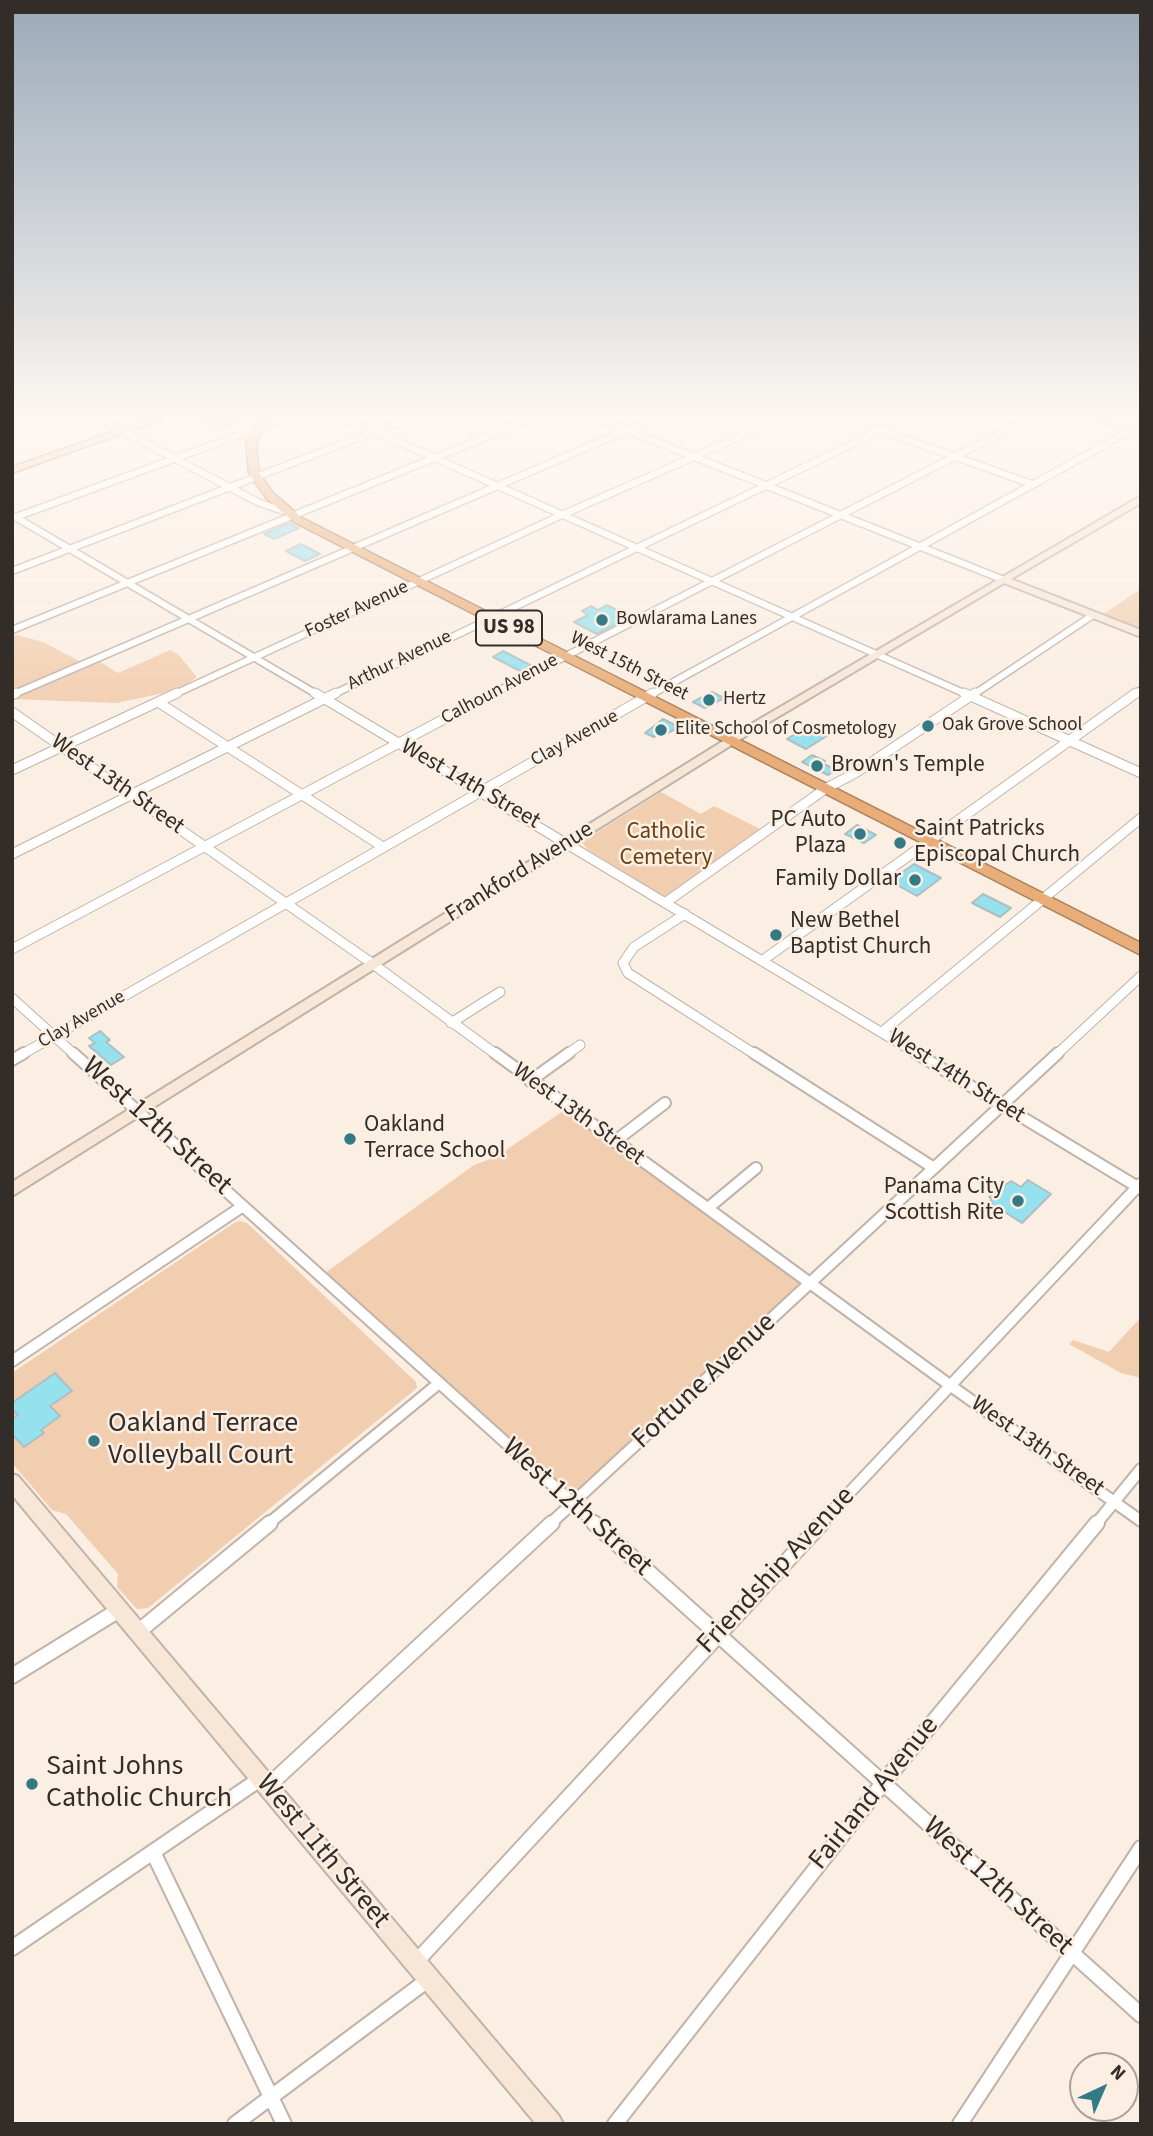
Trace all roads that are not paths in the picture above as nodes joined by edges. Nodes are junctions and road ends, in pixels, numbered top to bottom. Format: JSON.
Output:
{"nodes":[{"id":1,"x":16,"y":519,"type":"edge"},
{"id":2,"x":146,"y":519,"type":"edge"},
{"id":3,"x":276,"y":519,"type":"edge"},
{"id":4,"x":300,"y":519,"type":"edge"},
{"id":5,"x":419,"y":519,"type":"edge"},
{"id":6,"x":554,"y":519,"type":"edge"},
{"id":7,"x":575,"y":519,"type":"edge"},
{"id":8,"x":693,"y":519,"type":"edge"},
{"id":9,"x":833,"y":519,"type":"edge"},
{"id":10,"x":849,"y":519,"type":"edge"},
{"id":11,"x":969,"y":519,"type":"edge"},
{"id":12,"x":1108,"y":519,"type":"edge"},
{"id":13,"x":637,"y":545,"type":"junction"},
{"id":14,"x":920,"y":546,"type":"junction"},
{"id":15,"x":352,"y":547,"type":"junction"},
{"id":16,"x":69,"y":549,"type":"junction"},
{"id":17,"x":12,"y":571,"type":"edge"},
{"id":18,"x":711,"y":580,"type":"junction"},
{"id":19,"x":1004,"y":580,"type":"junction"},
{"id":20,"x":419,"y":582,"type":"junction"},
{"id":21,"x":126,"y":583,"type":"junction"},
{"id":22,"x":1093,"y":615,"type":"junction"},
{"id":23,"x":792,"y":616,"type":"junction"},
{"id":24,"x":489,"y":617,"type":"junction"},
{"id":25,"x":187,"y":618,"type":"junction"},
{"id":26,"x":12,"y":630,"type":"edge"},
{"id":27,"x":1141,"y":634,"type":"edge"},
{"id":28,"x":878,"y":654,"type":"junction"},
{"id":29,"x":565,"y":656,"type":"junction"},
{"id":30,"x":254,"y":658,"type":"junction"},
{"id":31,"x":1141,"y":691,"type":"edge"},
{"id":32,"x":12,"y":695,"type":"edge"},
{"id":33,"x":971,"y":696,"type":"junction"},
{"id":34,"x":646,"y":697,"type":"junction"},
{"id":35,"x":323,"y":699,"type":"junction"},
{"id":36,"x":158,"y":702,"type":"junction"},
{"id":37,"x":12,"y":712,"type":"edge"},
{"id":38,"x":732,"y":740,"type":"junction"},
{"id":39,"x":1070,"y":741,"type":"junction"},
{"id":40,"x":398,"y":743,"type":"junction"},
{"id":41,"x":62,"y":746,"type":"junction"},
{"id":42,"x":227,"y":747,"type":"junction"},
{"id":43,"x":12,"y":769,"type":"edge"},
{"id":44,"x":1141,"y":773,"type":"edge"},
{"id":45,"x":825,"y":789,"type":"junction"},
{"id":46,"x":481,"y":791,"type":"junction"},
{"id":47,"x":130,"y":794,"type":"junction"},
{"id":48,"x":301,"y":794,"type":"junction"},
{"id":49,"x":1141,"y":818,"type":"edge"},
{"id":50,"x":928,"y":841,"type":"junction"},
{"id":51,"x":567,"y":843,"type":"junction"},
{"id":52,"x":204,"y":846,"type":"junction"},
{"id":53,"x":383,"y":847,"type":"junction"},
{"id":54,"x":12,"y":854,"type":"edge"},
{"id":55,"x":1041,"y":899,"type":"junction"},
{"id":56,"x":665,"y":903,"type":"junction"},
{"id":57,"x":286,"y":904,"type":"junction"},
{"id":58,"x":685,"y":914,"type":"junction"},
{"id":59,"x":12,"y":949,"type":"edge"},
{"id":60,"x":1141,"y":950,"type":"edge"},
{"id":61,"x":763,"y":960,"type":"junction"},
{"id":62,"x":373,"y":964,"type":"junction"},
{"id":63,"x":1141,"y":976,"type":"edge"},
{"id":64,"x":500,"y":992,"type":"dead end"},
{"id":65,"x":12,"y":998,"type":"edge"},
{"id":66,"x":451,"y":1023,"type":"junction"},
{"id":67,"x":882,"y":1032,"type":"junction"},
{"id":68,"x":54,"y":1035,"type":"junction"},
{"id":69,"x":580,"y":1045,"type":"dead end"},
{"id":70,"x":12,"y":1060,"type":"edge"},
{"id":71,"x":530,"y":1081,"type":"junction"},
{"id":72,"x":664,"y":1103,"type":"dead end"},
{"id":73,"x":1001,"y":1105,"type":"junction"},
{"id":74,"x":138,"y":1111,"type":"junction"},
{"id":75,"x":614,"y":1142,"type":"junction"},
{"id":76,"x":756,"y":1168,"type":"dead end"},
{"id":77,"x":934,"y":1168,"type":"junction"},
{"id":78,"x":1140,"y":1186,"type":"edge"},
{"id":79,"x":12,"y":1190,"type":"edge"},
{"id":80,"x":243,"y":1206,"type":"junction"},
{"id":81,"x":708,"y":1208,"type":"junction"},
{"id":82,"x":810,"y":1284,"type":"junction"},
{"id":83,"x":12,"y":1361,"type":"edge"},
{"id":84,"x":438,"y":1384,"type":"junction"},
{"id":85,"x":951,"y":1386,"type":"junction"},
{"id":86,"x":1141,"y":1469,"type":"edge"},
{"id":87,"x":12,"y":1482,"type":"edge"},
{"id":88,"x":1114,"y":1502,"type":"junction"},
{"id":89,"x":572,"y":1505,"type":"junction"},
{"id":90,"x":1141,"y":1521,"type":"edge"},
{"id":91,"x":119,"y":1610,"type":"junction"},
{"id":92,"x":138,"y":1632,"type":"junction"},
{"id":93,"x":717,"y":1634,"type":"junction"},
{"id":94,"x":12,"y":1676,"type":"edge"},
{"id":95,"x":264,"y":1783,"type":"junction"},
{"id":96,"x":883,"y":1783,"type":"junction"},
{"id":97,"x":1141,"y":1848,"type":"edge"},
{"id":98,"x":153,"y":1852,"type":"junction"},
{"id":99,"x":12,"y":1948,"type":"edge"},
{"id":100,"x":1070,"y":1953,"type":"junction"},
{"id":101,"x":415,"y":1962,"type":"junction"},
{"id":102,"x":429,"y":1979,"type":"junction"},
{"id":103,"x":1141,"y":2015,"type":"edge"},
{"id":104,"x":270,"y":2097,"type":"junction"},
{"id":105,"x":234,"y":2124,"type":"edge"},
{"id":106,"x":284,"y":2124,"type":"edge"},
{"id":107,"x":551,"y":2124,"type":"edge"},
{"id":108,"x":615,"y":2124,"type":"edge"},
{"id":109,"x":960,"y":2124,"type":"edge"}],
"edges":[{"from":1,"to":16,"type":"street","name":"West 14th Street"},
{"from":2,"to":16,"type":"street"},
{"from":3,"to":21,"type":"street"},
{"from":4,"to":15,"type":"highway","name":"West 15th Street","number":"US 98"},
{"from":5,"to":15,"type":"street"},
{"from":6,"to":20,"type":"street","name":"Foster Avenue"},
{"from":7,"to":13,"type":"street"},
{"from":8,"to":13,"type":"street","name":"Arthur Avenue"},
{"from":9,"to":18,"type":"street","name":"Calhoun Avenue"},
{"from":10,"to":14,"type":"street"},
{"from":11,"to":14,"type":"street","name":"Clay Avenue"},
{"from":12,"to":19,"type":"main road","name":"Frankford Avenue"},
{"from":13,"to":18,"type":"street"},
{"from":13,"to":24,"type":"street","name":"Arthur Avenue"},
{"from":14,"to":19,"type":"street"},
{"from":14,"to":23,"type":"street","name":"Clay Avenue"},
{"from":15,"to":20,"type":"highway","name":"West 15th Street","number":"US 98"},
{"from":15,"to":25,"type":"street"},
{"from":16,"to":17,"type":"street"},
{"from":16,"to":21,"type":"street","name":"West 14th Street"},
{"from":18,"to":23,"type":"street"},
{"from":18,"to":29,"type":"street","name":"Calhoun Avenue"},
{"from":19,"to":22,"type":"main road"},
{"from":19,"to":28,"type":"main road","name":"Frankford Avenue"},
{"from":20,"to":24,"type":"highway","name":"West 15th Street","number":"US 98"},
{"from":20,"to":30,"type":"street","name":"Foster Avenue"},
{"from":21,"to":25,"type":"street","name":"West 14th Street"},
{"from":21,"to":26,"type":"street"},
{"from":22,"to":27,"type":"main road"},
{"from":22,"to":33,"type":"street"},
{"from":23,"to":28,"type":"street"},
{"from":23,"to":34,"type":"street","name":"Clay Avenue"},
{"from":24,"to":29,"type":"highway","name":"West 15th Street","number":"US 98"},
{"from":24,"to":35,"type":"street","name":"Arthur Avenue"},
{"from":25,"to":30,"type":"street","name":"West 14th Street"},
{"from":25,"to":32,"type":"street"},
{"from":28,"to":33,"type":"street"},
{"from":28,"to":38,"type":"main road","name":"Frankford Avenue"},
{"from":29,"to":34,"type":"highway","name":"West 15th Street","number":"US 98"},
{"from":29,"to":40,"type":"street","name":"Calhoun Avenue"},
{"from":30,"to":35,"type":"street","name":"West 14th Street"},
{"from":30,"to":36,"type":"street","name":"Foster Avenue"},
{"from":31,"to":39,"type":"street"},
{"from":33,"to":39,"type":"street"},
{"from":33,"to":45,"type":"street"},
{"from":34,"to":38,"type":"highway","name":"West 15th Street","number":"US 98"},
{"from":34,"to":46,"type":"street","name":"Clay Avenue"},
{"from":35,"to":40,"type":"street","name":"West 14th Street"},
{"from":35,"to":42,"type":"street","name":"Arthur Avenue"},
{"from":36,"to":41,"type":"street","name":"Foster Avenue"},
{"from":36,"to":42,"type":"street"},
{"from":37,"to":41,"type":"street","name":"West 13th Street"},
{"from":38,"to":45,"type":"highway","name":"West 15th Street","number":"US 98"},
{"from":38,"to":51,"type":"main road","name":"Frankford Avenue"},
{"from":39,"to":44,"type":"street"},
{"from":39,"to":50,"type":"street"},
{"from":40,"to":46,"type":"street","name":"West 14th Street"},
{"from":40,"to":48,"type":"street","name":"Calhoun Avenue"},
{"from":41,"to":43,"type":"street","name":"Foster Avenue"},
{"from":41,"to":47,"type":"street","name":"West 13th Street"},
{"from":42,"to":47,"type":"street","name":"Arthur Avenue"},
{"from":42,"to":48,"type":"street"},
{"from":45,"to":50,"type":"highway","name":"West 15th Street","number":"US 98"},
{"from":45,"to":56,"type":"street"},
{"from":46,"to":51,"type":"street","name":"West 14th Street"},
{"from":46,"to":53,"type":"street","name":"Clay Avenue"},
{"from":47,"to":52,"type":"street","name":"West 13th Street"},
{"from":47,"to":54,"type":"street","name":"Arthur Avenue"},
{"from":48,"to":52,"type":"street","name":"Calhoun Avenue"},
{"from":48,"to":53,"type":"street"},
{"from":49,"to":55,"type":"street"},
{"from":50,"to":55,"type":"highway","name":"West 15th Street","number":"US 98"},
{"from":50,"to":61,"type":"street"},
{"from":51,"to":56,"type":"street","name":"West 14th Street"},
{"from":51,"to":62,"type":"main road","name":"Frankford Avenue"},
{"from":52,"to":57,"type":"street","name":"West 13th Street"},
{"from":52,"to":59,"type":"street","name":"Calhoun Avenue"},
{"from":53,"to":57,"type":"street","name":"Clay Avenue"},
{"from":55,"to":60,"type":"highway","name":"West 15th Street","number":"US 98"},
{"from":55,"to":67,"type":"street"},
{"from":56,"to":58,"type":"street","name":"West 14th Street"},
{"from":57,"to":62,"type":"street","name":"West 13th Street"},
{"from":57,"to":68,"type":"street","name":"Clay Avenue"},
{"from":58,"to":61,"type":"street","name":"West 14th Street"},
{"from":58,"to":77,"type":"street"},
{"from":61,"to":67,"type":"street","name":"West 14th Street"},
{"from":62,"to":66,"type":"street","name":"West 13th Street"},
{"from":62,"to":74,"type":"main road","name":"Frankford Avenue"},
{"from":63,"to":73,"type":"street","name":"Fortune Avenue"},
{"from":64,"to":66,"type":"street"},
{"from":65,"to":68,"type":"street","name":"West 12th Street"},
{"from":66,"to":71,"type":"street","name":"West 13th Street"},
{"from":67,"to":73,"type":"street","name":"West 14th Street"},
{"from":68,"to":70,"type":"street","name":"Clay Avenue"},
{"from":68,"to":74,"type":"street","name":"West 12th Street"},
{"from":69,"to":71,"type":"street"},
{"from":71,"to":75,"type":"street","name":"West 13th Street"},
{"from":72,"to":75,"type":"street"},
{"from":73,"to":77,"type":"street","name":"Fortune Avenue"},
{"from":73,"to":78,"type":"street","name":"West 14th Street"},
{"from":74,"to":79,"type":"main road","name":"Frankford Avenue"},
{"from":74,"to":80,"type":"street","name":"West 12th Street"},
{"from":75,"to":81,"type":"street","name":"West 13th Street"},
{"from":76,"to":81,"type":"street"},
{"from":77,"to":82,"type":"street","name":"Fortune Avenue"},
{"from":78,"to":85,"type":"street","name":"Friendship Avenue"},
{"from":80,"to":83,"type":"street"},
{"from":80,"to":84,"type":"street","name":"West 12th Street"},
{"from":81,"to":82,"type":"street","name":"West 13th Street"},
{"from":82,"to":85,"type":"street","name":"West 13th Street"},
{"from":82,"to":89,"type":"street","name":"Fortune Avenue"},
{"from":84,"to":89,"type":"street","name":"West 12th Street"},
{"from":84,"to":92,"type":"street"},
{"from":85,"to":88,"type":"street","name":"West 13th Street"},
{"from":85,"to":93,"type":"street","name":"Friendship Avenue"},
{"from":86,"to":88,"type":"street","name":"Fairland Avenue"},
{"from":87,"to":91,"type":"main road","name":"West 11th Street"},
{"from":88,"to":90,"type":"street","name":"West 13th Street"},
{"from":88,"to":96,"type":"street","name":"Fairland Avenue"},
{"from":89,"to":93,"type":"street","name":"West 12th Street"},
{"from":89,"to":95,"type":"street","name":"Fortune Avenue"},
{"from":91,"to":92,"type":"main road","name":"West 11th Street"},
{"from":91,"to":94,"type":"street"},
{"from":92,"to":95,"type":"main road","name":"West 11th Street"},
{"from":93,"to":96,"type":"street","name":"West 12th Street"},
{"from":93,"to":101,"type":"street","name":"Friendship Avenue"},
{"from":95,"to":98,"type":"street","name":"Fortune Avenue"},
{"from":95,"to":101,"type":"main road","name":"West 11th Street"},
{"from":96,"to":100,"type":"street","name":"West 12th Street"},
{"from":96,"to":108,"type":"street","name":"Fairland Avenue"},
{"from":97,"to":100,"type":"street"},
{"from":98,"to":99,"type":"street","name":"Fortune Avenue"},
{"from":98,"to":104,"type":"street"},
{"from":100,"to":103,"type":"street","name":"West 12th Street"},
{"from":100,"to":109,"type":"street"},
{"from":101,"to":102,"type":"main road","name":"West 11th Street"},
{"from":102,"to":104,"type":"street"},
{"from":102,"to":107,"type":"main road","name":"West 11th Street"},
{"from":104,"to":105,"type":"street"},
{"from":104,"to":106,"type":"street"}]}
